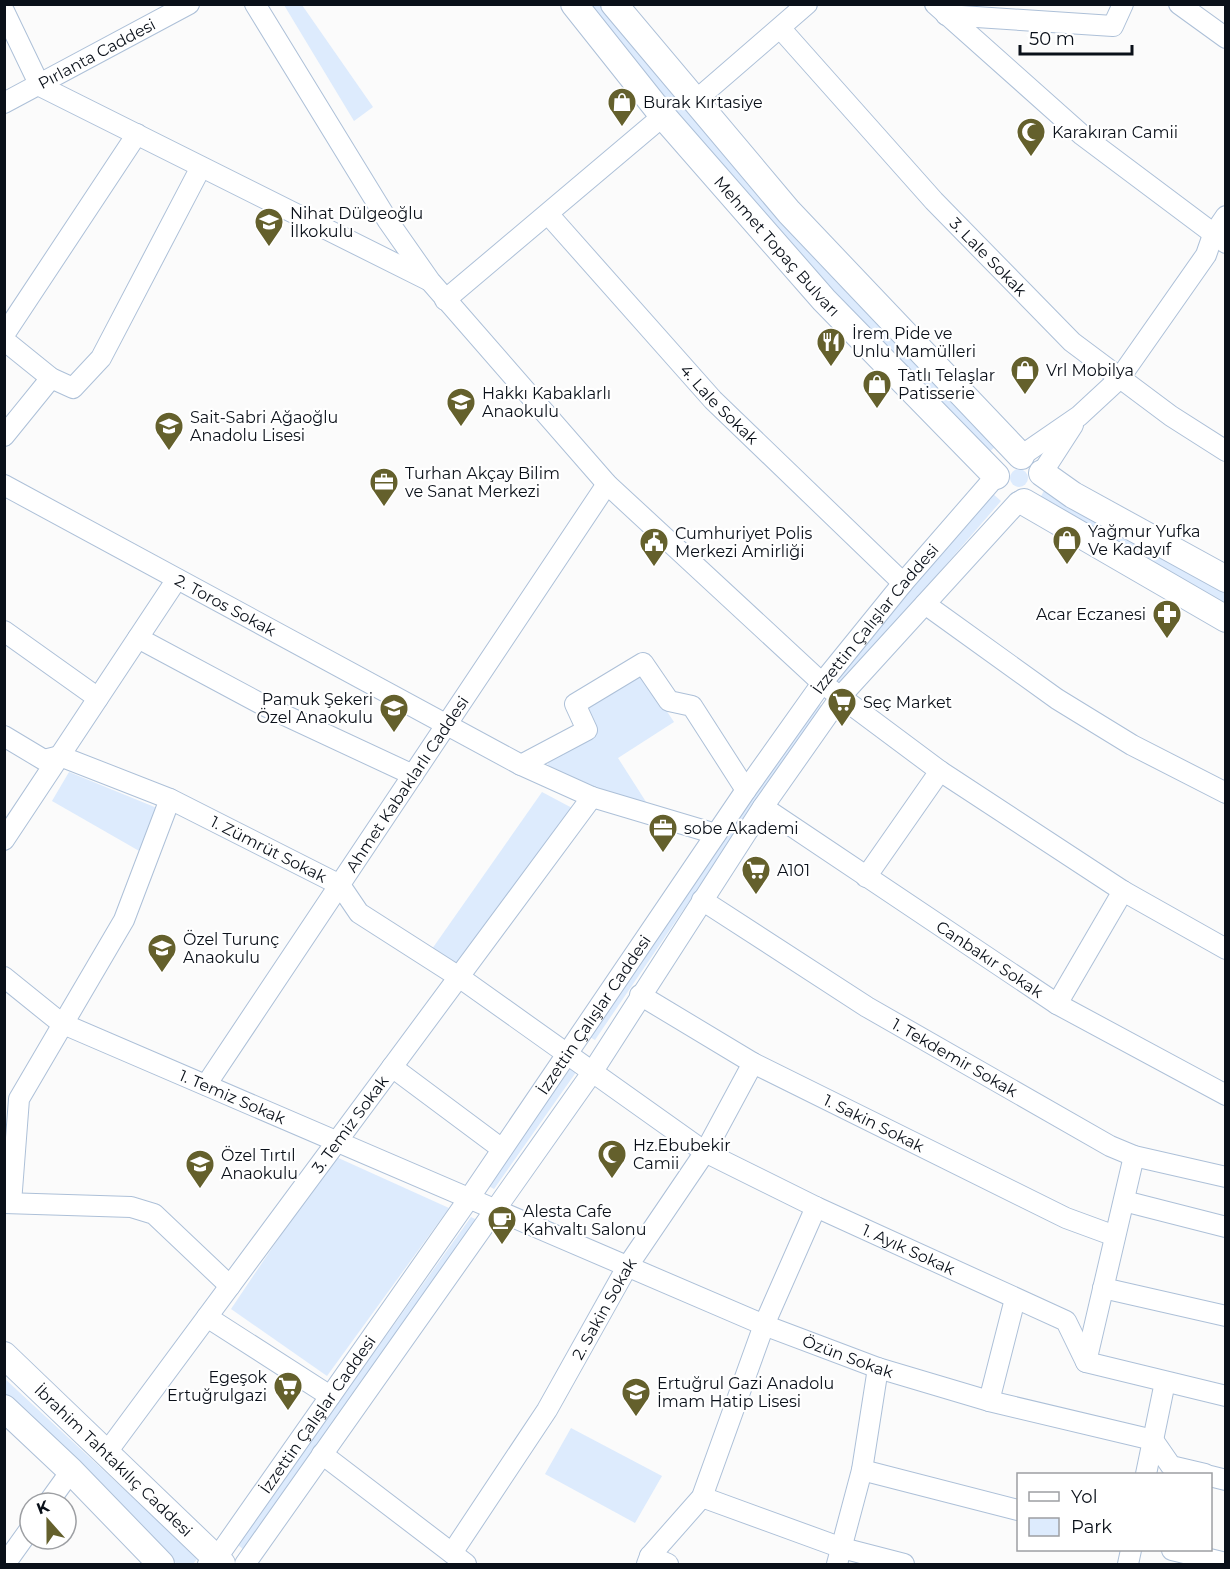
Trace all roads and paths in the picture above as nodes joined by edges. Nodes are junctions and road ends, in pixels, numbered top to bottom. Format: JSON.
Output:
{"nodes":[{"id":1,"x":189,"y":4,"type":"edge"},
{"id":2,"x":255,"y":4,"type":"edge"},
{"id":3,"x":574,"y":4,"type":"edge"},
{"id":4,"x":614,"y":4,"type":"edge"},
{"id":5,"x":807,"y":4,"type":"edge"},
{"id":6,"x":1123,"y":4,"type":"edge"},
{"id":7,"x":1179,"y":4,"type":"edge"},
{"id":8,"x":941,"y":10,"type":"edge"},
{"id":9,"x":4,"y":11,"type":"edge"},
{"id":10,"x":781,"y":29,"type":"junction"},
{"id":11,"x":1226,"y":38,"type":"edge"},
{"id":12,"x":40,"y":86,"type":"junction"},
{"id":13,"x":694,"y":101,"type":"junction"},
{"id":14,"x":4,"y":103,"type":"edge"},
{"id":15,"x":663,"y":116,"type":"junction"},
{"id":16,"x":136,"y":134,"type":"junction"},
{"id":17,"x":201,"y":167,"type":"junction"},
{"id":18,"x":548,"y":214,"type":"junction"},
{"id":19,"x":1226,"y":216,"type":"edge"},
{"id":20,"x":388,"y":220,"type":"junction"},
{"id":21,"x":1219,"y":239,"type":"edge"},
{"id":22,"x":358,"y":245,"type":"junction"},
{"id":23,"x":430,"y":281,"type":"junction"},
{"id":24,"x":445,"y":300,"type":"junction"},
{"id":25,"x":4,"y":338,"type":"edge"},
{"id":26,"x":51,"y":378,"type":"junction"},
{"id":27,"x":1119,"y":379,"type":"junction"},
{"id":28,"x":1079,"y":416,"type":"junction"},
{"id":29,"x":4,"y":436,"type":"edge"},
{"id":30,"x":1226,"y":451,"type":"edge"},
{"id":31,"x":1021,"y":456,"type":"junction"},
{"id":32,"x":1042,"y":473,"type":"junction"},
{"id":33,"x":996,"y":476,"type":"junction"},
{"id":34,"x":607,"y":484,"type":"junction"},
{"id":35,"x":4,"y":485,"type":"edge"},
{"id":36,"x":1021,"y":502,"type":"junction"},
{"id":37,"x":177,"y":579,"type":"junction"},
{"id":38,"x":1226,"y":579,"type":"edge"},
{"id":39,"x":903,"y":583,"type":"junction"},
{"id":40,"x":925,"y":604,"type":"junction"},
{"id":41,"x":1226,"y":619,"type":"edge"},
{"id":42,"x":4,"y":631,"type":"edge"},
{"id":43,"x":138,"y":638,"type":"junction"},
{"id":44,"x":822,"y":683,"type":"junction"},
{"id":45,"x":840,"y":696,"type":"junction"},
{"id":46,"x":98,"y":698,"type":"junction"},
{"id":47,"x":447,"y":724,"type":"junction"},
{"id":48,"x":4,"y":736,"type":"edge"},
{"id":49,"x":60,"y":756,"type":"junction"},
{"id":50,"x":521,"y":765,"type":"junction"},
{"id":51,"x":940,"y":771,"type":"junction"},
{"id":52,"x":414,"y":775,"type":"junction"},
{"id":53,"x":746,"y":790,"type":"junction"},
{"id":54,"x":1226,"y":794,"type":"edge"},
{"id":55,"x":592,"y":797,"type":"junction"},
{"id":56,"x":170,"y":800,"type":"junction"},
{"id":57,"x":764,"y":807,"type":"junction"},
{"id":58,"x":6,"y":834,"type":"edge"},
{"id":59,"x":716,"y":834,"type":"junction"},
{"id":60,"x":866,"y":877,"type":"junction"},
{"id":61,"x":340,"y":885,"type":"junction"},
{"id":62,"x":1123,"y":891,"type":"junction"},
{"id":63,"x":702,"y":900,"type":"junction"},
{"id":64,"x":1226,"y":949,"type":"edge"},
{"id":65,"x":4,"y":977,"type":"edge"},
{"id":66,"x":459,"y":977,"type":"junction"},
{"id":67,"x":640,"y":995,"type":"junction"},
{"id":68,"x":1058,"y":1004,"type":"junction"},
{"id":69,"x":61,"y":1023,"type":"junction"},
{"id":70,"x":567,"y":1055,"type":"junction"},
{"id":71,"x":753,"y":1063,"type":"junction"},
{"id":72,"x":392,"y":1067,"type":"junction"},
{"id":73,"x":591,"y":1074,"type":"junction"},
{"id":74,"x":206,"y":1085,"type":"junction"},
{"id":75,"x":1226,"y":1095,"type":"edge"},
{"id":76,"x":337,"y":1141,"type":"junction"},
{"id":77,"x":502,"y":1149,"type":"junction"},
{"id":78,"x":705,"y":1152,"type":"junction"},
{"id":79,"x":1134,"y":1156,"type":"junction"},
{"id":80,"x":1226,"y":1177,"type":"edge"},
{"id":81,"x":470,"y":1197,"type":"junction"},
{"id":82,"x":1124,"y":1201,"type":"junction"},
{"id":83,"x":8,"y":1203,"type":"edge"},
{"id":84,"x":816,"y":1207,"type":"junction"},
{"id":85,"x":495,"y":1210,"type":"junction"},
{"id":86,"x":1226,"y":1227,"type":"edge"},
{"id":87,"x":1115,"y":1236,"type":"junction"},
{"id":88,"x":627,"y":1267,"type":"junction"},
{"id":89,"x":230,"y":1286,"type":"junction"},
{"id":90,"x":1103,"y":1288,"type":"junction"},
{"id":91,"x":1015,"y":1299,"type":"junction"},
{"id":92,"x":1226,"y":1316,"type":"edge"},
{"id":93,"x":207,"y":1317,"type":"junction"},
{"id":94,"x":764,"y":1325,"type":"junction"},
{"id":95,"x":4,"y":1355,"type":"edge"},
{"id":96,"x":1086,"y":1362,"type":"junction"},
{"id":97,"x":878,"y":1368,"type":"junction"},
{"id":98,"x":1165,"y":1382,"type":"junction"},
{"id":99,"x":330,"y":1396,"type":"junction"},
{"id":100,"x":1226,"y":1396,"type":"edge"},
{"id":101,"x":989,"y":1401,"type":"junction"},
{"id":102,"x":4,"y":1408,"type":"edge"},
{"id":103,"x":1153,"y":1440,"type":"junction"},
{"id":104,"x":107,"y":1452,"type":"junction"},
{"id":105,"x":322,"y":1454,"type":"junction"},
{"id":106,"x":862,"y":1470,"type":"junction"},
{"id":107,"x":70,"y":1471,"type":"junction"},
{"id":108,"x":1146,"y":1473,"type":"edge"},
{"id":109,"x":1201,"y":1473,"type":"edge"},
{"id":110,"x":56,"y":1491,"type":"edge"},
{"id":111,"x":702,"y":1497,"type":"junction"},
{"id":112,"x":1017,"y":1510,"type":"edge"},
{"id":113,"x":18,"y":1546,"type":"edge"},
{"id":114,"x":1176,"y":1551,"type":"edge"},
{"id":115,"x":840,"y":1556,"type":"edge"},
{"id":116,"x":459,"y":1559,"type":"edge"},
{"id":117,"x":649,"y":1560,"type":"edge"},
{"id":118,"x":216,"y":1563,"type":"edge"},
{"id":119,"x":1226,"y":1563,"type":"edge"},
{"id":120,"x":5,"y":1564,"type":"edge"},
{"id":121,"x":161,"y":1564,"type":"edge"},
{"id":122,"x":246,"y":1564,"type":"edge"},
{"id":123,"x":668,"y":1564,"type":"edge"},
{"id":124,"x":904,"y":1564,"type":"edge"}],
"edges":[{"from":1,"to":12,"type":"street","name":"Pırlanta Caddesi"},
{"from":2,"to":20,"type":"street"},
{"from":3,"to":15,"type":"main road","name":"Mehmet Topaç Bulvarı"},
{"from":4,"to":13,"type":"main road","name":"Mehmet Topaç Bulvarı"},
{"from":5,"to":10,"type":"street"},
{"from":6,"to":8,"type":"street"},
{"from":7,"to":11,"type":"street"},
{"from":8,"to":21,"type":"street"},
{"from":9,"to":12,"type":"street"},
{"from":10,"to":13,"type":"street"},
{"from":10,"to":27,"type":"street","name":"3. Lale Sokak"},
{"from":12,"to":14,"type":"street","name":"Pırlanta Caddesi"},
{"from":12,"to":16,"type":"street"},
{"from":13,"to":31,"type":"main road","name":"Mehmet Topaç Bulvarı"},
{"from":15,"to":18,"type":"street"},
{"from":15,"to":33,"type":"main road","name":"Mehmet Topaç Bulvarı"},
{"from":16,"to":17,"type":"street"},
{"from":16,"to":25,"type":"street"},
{"from":17,"to":22,"type":"street"},
{"from":17,"to":26,"type":"street"},
{"from":18,"to":24,"type":"street"},
{"from":18,"to":39,"type":"street","name":"4. Lale Sokak"},
{"from":19,"to":21,"type":"street"},
{"from":20,"to":22,"type":"street"},
{"from":20,"to":23,"type":"street"},
{"from":21,"to":27,"type":"street"},
{"from":22,"to":23,"type":"street"},
{"from":23,"to":24,"type":"street"},
{"from":24,"to":34,"type":"street"},
{"from":25,"to":26,"type":"street"},
{"from":26,"to":29,"type":"street"},
{"from":27,"to":28,"type":"street"},
{"from":27,"to":30,"type":"street","name":"3. Lale Sokak"},
{"from":28,"to":31,"type":"street"},
{"from":28,"to":32,"type":"street"},
{"from":31,"to":32,"type":"main road"},
{"from":31,"to":33,"type":"main road"},
{"from":32,"to":36,"type":"main road"},
{"from":32,"to":38,"type":"main road"},
{"from":33,"to":36,"type":"main road"},
{"from":33,"to":39,"type":"street","name":"İzzettin Çalışlar Caddesi"},
{"from":34,"to":44,"type":"street"},
{"from":34,"to":47,"type":"street","name":"Ahmet Kabaklarlı Caddesi"},
{"from":35,"to":37,"type":"street","name":"2. Toros Sokak"},
{"from":36,"to":40,"type":"street","name":"İzzettin Çalışlar Caddesi"},
{"from":36,"to":41,"type":"main road"},
{"from":37,"to":43,"type":"street"},
{"from":37,"to":47,"type":"street","name":"2. Toros Sokak"},
{"from":39,"to":44,"type":"street","name":"İzzettin Çalışlar Caddesi"},
{"from":40,"to":45,"type":"street","name":"İzzettin Çalışlar Caddesi"},
{"from":40,"to":54,"type":"street"},
{"from":42,"to":46,"type":"street"},
{"from":43,"to":46,"type":"street"},
{"from":43,"to":52,"type":"street"},
{"from":44,"to":45,"type":"street"},
{"from":44,"to":53,"type":"street","name":"İzzettin Çalışlar Caddesi"},
{"from":45,"to":51,"type":"street"},
{"from":45,"to":57,"type":"street","name":"İzzettin Çalışlar Caddesi"},
{"from":46,"to":49,"type":"street"},
{"from":47,"to":50,"type":"street","name":"2. Toros Sokak"},
{"from":47,"to":52,"type":"street","name":"Ahmet Kabaklarlı Caddesi"},
{"from":48,"to":49,"type":"street","name":"1. Zümrüt Sokak"},
{"from":49,"to":56,"type":"street","name":"1. Zümrüt Sokak"},
{"from":49,"to":58,"type":"street"},
{"from":50,"to":53,"type":"street"},
{"from":50,"to":55,"type":"street","name":"2. Toros Sokak"},
{"from":51,"to":60,"type":"street"},
{"from":51,"to":62,"type":"street"},
{"from":52,"to":61,"type":"street","name":"Ahmet Kabaklarlı Caddesi"},
{"from":53,"to":59,"type":"street","name":"İzzettin Çalışlar Caddesi"},
{"from":55,"to":59,"type":"street","name":"2. Toros Sokak"},
{"from":55,"to":66,"type":"street","name":"3. Temiz Sokak"},
{"from":56,"to":61,"type":"street","name":"1. Zümrüt Sokak"},
{"from":56,"to":69,"type":"street"},
{"from":57,"to":60,"type":"street","name":"Canbakır Sokak"},
{"from":57,"to":63,"type":"street","name":"İzzettin Çalışlar Caddesi"},
{"from":59,"to":70,"type":"street","name":"İzzettin Çalışlar Caddesi"},
{"from":60,"to":68,"type":"street","name":"Canbakır Sokak"},
{"from":61,"to":66,"type":"street","name":"1. Zümrüt Sokak"},
{"from":61,"to":74,"type":"street","name":"Ahmet Kabaklarlı Caddesi"},
{"from":62,"to":64,"type":"street"},
{"from":62,"to":68,"type":"street"},
{"from":63,"to":67,"type":"street","name":"İzzettin Çalışlar Caddesi"},
{"from":63,"to":79,"type":"street","name":"1. Tekdemir Sokak"},
{"from":65,"to":69,"type":"street","name":"1. Temiz Sokak"},
{"from":66,"to":70,"type":"street","name":"1. Zümrüt Sokak"},
{"from":66,"to":72,"type":"street","name":"3. Temiz Sokak"},
{"from":67,"to":71,"type":"street","name":"1. Sakin Sokak"},
{"from":67,"to":73,"type":"street","name":"İzzettin Çalışlar Caddesi"},
{"from":68,"to":75,"type":"street","name":"Canbakır Sokak"},
{"from":69,"to":74,"type":"street","name":"1. Temiz Sokak"},
{"from":69,"to":83,"type":"street"},
{"from":70,"to":73,"type":"street","name":"1. Zümrüt Sokak"},
{"from":70,"to":77,"type":"street","name":"İzzettin Çalışlar Caddesi"},
{"from":71,"to":78,"type":"street","name":"2. Sakin Sokak"},
{"from":71,"to":87,"type":"street","name":"1. Sakin Sokak"},
{"from":72,"to":76,"type":"street","name":"3. Temiz Sokak"},
{"from":72,"to":77,"type":"street"},
{"from":73,"to":78,"type":"street","name":"1. Ayık Sokak"},
{"from":73,"to":85,"type":"street","name":"İzzettin Çalışlar Caddesi"},
{"from":74,"to":76,"type":"street","name":"1. Temiz Sokak"},
{"from":76,"to":81,"type":"street","name":"1. Temiz Sokak"},
{"from":76,"to":89,"type":"street","name":"3. Temiz Sokak"},
{"from":77,"to":81,"type":"street","name":"İzzettin Çalışlar Caddesi"},
{"from":78,"to":84,"type":"street","name":"1. Ayık Sokak"},
{"from":78,"to":88,"type":"street","name":"2. Sakin Sokak"},
{"from":79,"to":80,"type":"street","name":"1. Tekdemir Sokak"},
{"from":79,"to":82,"type":"street"},
{"from":81,"to":85,"type":"street","name":"1. Temiz Sokak"},
{"from":81,"to":99,"type":"street","name":"İzzettin Çalışlar Caddesi"},
{"from":82,"to":86,"type":"street"},
{"from":82,"to":87,"type":"street"},
{"from":83,"to":89,"type":"street"},
{"from":84,"to":91,"type":"street","name":"1. Ayık Sokak"},
{"from":84,"to":94,"type":"street"},
{"from":85,"to":88,"type":"street","name":"Özün Sokak"},
{"from":85,"to":105,"type":"street","name":"İzzettin Çalışlar Caddesi"},
{"from":87,"to":90,"type":"street"},
{"from":88,"to":94,"type":"street","name":"Özün Sokak"},
{"from":88,"to":116,"type":"street","name":"2. Sakin Sokak"},
{"from":89,"to":93,"type":"street","name":"3. Temiz Sokak"},
{"from":90,"to":92,"type":"street"},
{"from":90,"to":96,"type":"street"},
{"from":91,"to":96,"type":"street","name":"1. Ayık Sokak"},
{"from":91,"to":101,"type":"street"},
{"from":93,"to":99,"type":"street"},
{"from":93,"to":104,"type":"street","name":"3. Temiz Sokak"},
{"from":94,"to":97,"type":"street","name":"Özün Sokak"},
{"from":94,"to":111,"type":"street"},
{"from":95,"to":104,"type":"main road","name":"İbrahim Tahtakılıç Caddesi"},
{"from":96,"to":98,"type":"street"},
{"from":97,"to":101,"type":"street","name":"Özün Sokak"},
{"from":97,"to":106,"type":"street"},
{"from":98,"to":100,"type":"street"},
{"from":98,"to":103,"type":"street"},
{"from":99,"to":118,"type":"street","name":"İzzettin Çalışlar Caddesi"},
{"from":101,"to":103,"type":"street","name":"Özün Sokak"},
{"from":102,"to":107,"type":"main road"},
{"from":103,"to":108,"type":"street"},
{"from":103,"to":109,"type":"street"},
{"from":104,"to":118,"type":"main road","name":"İbrahim Tahtakılıç Caddesi"},
{"from":105,"to":116,"type":"street"},
{"from":105,"to":122,"type":"street","name":"İzzettin Çalışlar Caddesi"},
{"from":106,"to":112,"type":"street"},
{"from":106,"to":115,"type":"street"},
{"from":107,"to":110,"type":"street"},
{"from":107,"to":121,"type":"main road"},
{"from":111,"to":115,"type":"street"},
{"from":111,"to":117,"type":"street"},
{"from":113,"to":120,"type":"street"},
{"from":114,"to":119,"type":"street"},
{"from":115,"to":124,"type":"street"},
{"from":117,"to":123,"type":"street"}]}
